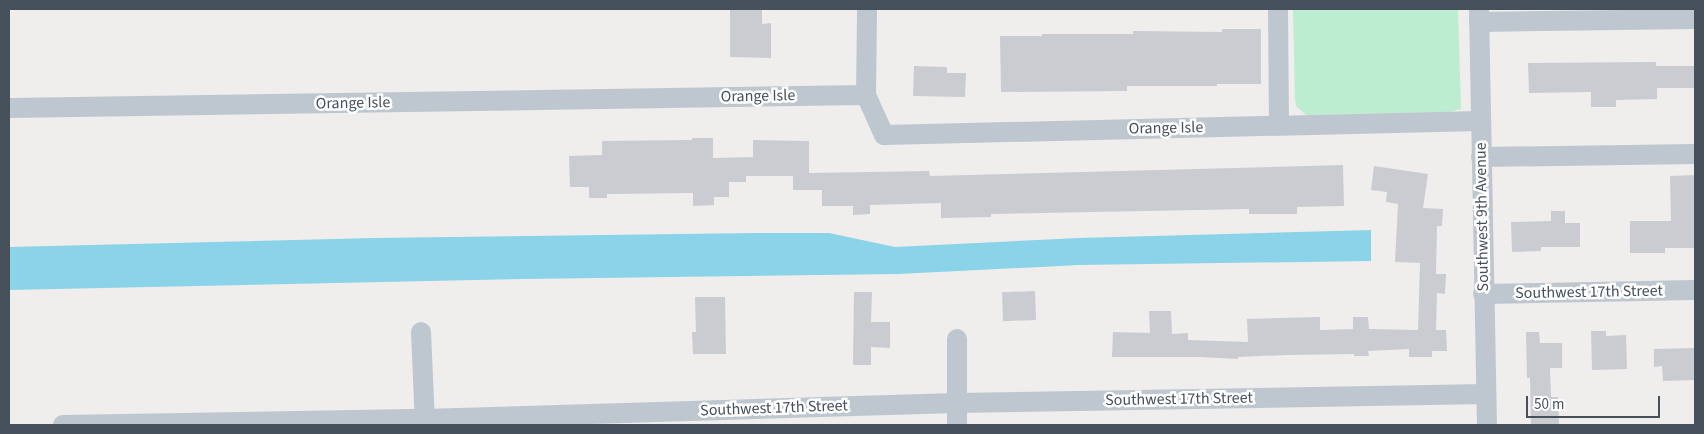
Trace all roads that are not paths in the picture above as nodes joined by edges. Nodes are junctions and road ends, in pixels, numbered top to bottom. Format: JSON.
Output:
{"nodes":[{"id":1,"x":867,"y":9,"type":"edge"},
{"id":2,"x":1278,"y":9,"type":"edge"},
{"id":3,"x":1479,"y":16,"type":"edge"},
{"id":4,"x":1695,"y":19,"type":"edge"},
{"id":5,"x":866,"y":95,"type":"junction"},
{"id":6,"x":9,"y":108,"type":"edge"},
{"id":7,"x":1480,"y":121,"type":"junction"},
{"id":8,"x":1279,"y":126,"type":"junction"},
{"id":9,"x":1695,"y":154,"type":"edge"},
{"id":10,"x":1481,"y":157,"type":"junction"},
{"id":11,"x":1695,"y":290,"type":"edge"},
{"id":12,"x":1483,"y":294,"type":"junction"},
{"id":13,"x":422,"y":332,"type":"dead end"},
{"id":14,"x":956,"y":339,"type":"dead end"},
{"id":15,"x":1486,"y":394,"type":"junction"},
{"id":16,"x":956,"y":403,"type":"junction"},
{"id":17,"x":424,"y":422,"type":"edge"},
{"id":18,"x":135,"y":424,"type":"edge"},
{"id":19,"x":63,"y":425,"type":"edge"},
{"id":20,"x":957,"y":425,"type":"edge"},
{"id":21,"x":1487,"y":425,"type":"edge"}],
"edges":[{"from":1,"to":5,"type":"street"},
{"from":2,"to":8,"type":"street"},
{"from":3,"to":4,"type":"street"},
{"from":3,"to":7,"type":"street","name":"Southwest 9th Avenue"},
{"from":5,"to":6,"type":"street","name":"Orange Isle"},
{"from":5,"to":8,"type":"street","name":"Orange Isle"},
{"from":7,"to":8,"type":"street","name":"Orange Isle"},
{"from":7,"to":10,"type":"street","name":"Southwest 9th Avenue"},
{"from":9,"to":10,"type":"street"},
{"from":10,"to":12,"type":"street","name":"Southwest 9th Avenue"},
{"from":11,"to":12,"type":"street","name":"Southwest 17th Street"},
{"from":12,"to":15,"type":"street","name":"Southwest 9th Avenue"},
{"from":13,"to":17,"type":"street"},
{"from":14,"to":16,"type":"street"},
{"from":15,"to":16,"type":"street","name":"Southwest 17th Street"},
{"from":15,"to":21,"type":"street","name":"Southwest 9th Avenue"},
{"from":16,"to":17,"type":"street","name":"Southwest 17th Street"},
{"from":16,"to":20,"type":"street"},
{"from":17,"to":18,"type":"street","name":"Southwest 17th Street"},
{"from":18,"to":19,"type":"street","name":"Southwest 17th Street"}]}
